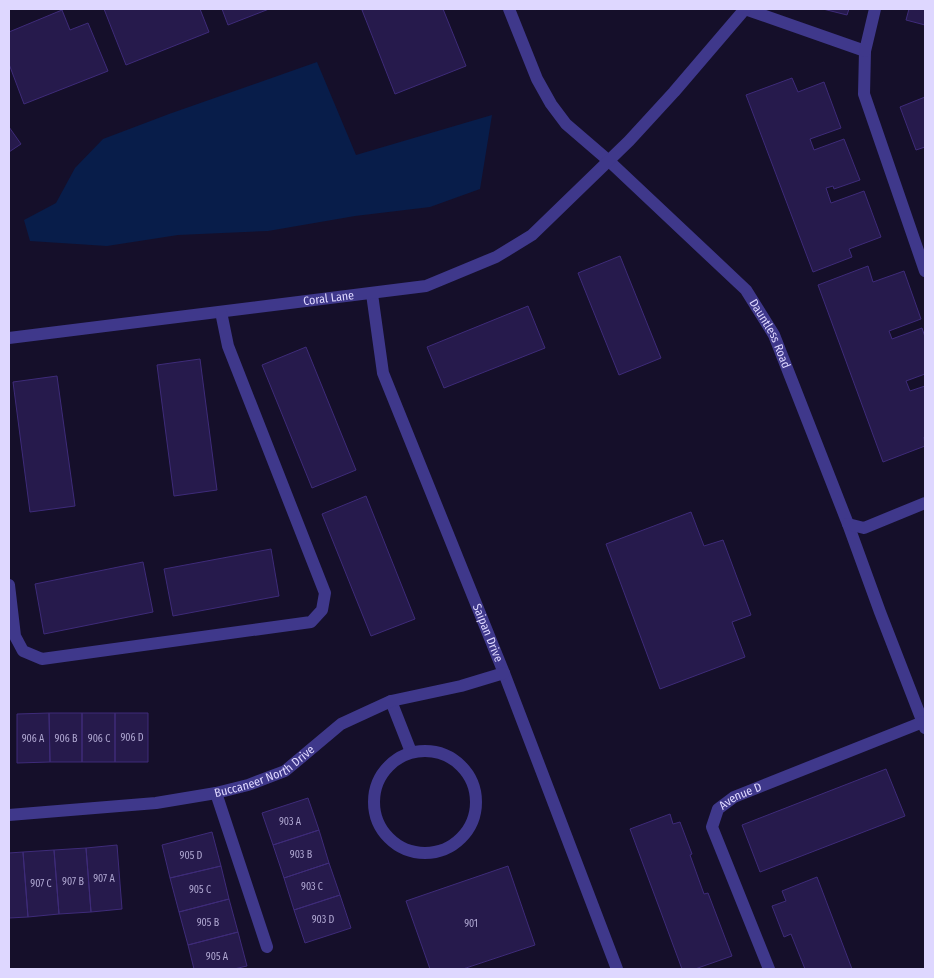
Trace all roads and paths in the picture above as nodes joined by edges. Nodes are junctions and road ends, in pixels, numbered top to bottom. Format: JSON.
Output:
{"nodes":[{"id":1,"x":509,"y":9,"type":"edge"},
{"id":2,"x":744,"y":9,"type":"edge"},
{"id":3,"x":875,"y":9,"type":"edge"},
{"id":4,"x":865,"y":51,"type":"junction"},
{"id":5,"x":608,"y":161,"type":"junction"},
{"id":6,"x":925,"y":271,"type":"edge"},
{"id":7,"x":372,"y":294,"type":"junction"},
{"id":8,"x":221,"y":312,"type":"junction"},
{"id":9,"x":9,"y":338,"type":"edge"},
{"id":10,"x":925,"y":503,"type":"edge"},
{"id":11,"x":848,"y":524,"type":"junction"},
{"id":12,"x":9,"y":585,"type":"edge"},
{"id":13,"x":504,"y":673,"type":"junction"},
{"id":14,"x":391,"y":701,"type":"junction"},
{"id":15,"x":924,"y":725,"type":"edge"},
{"id":16,"x":411,"y":752,"type":"junction"},
{"id":17,"x":216,"y":793,"type":"junction"},
{"id":18,"x":9,"y":815,"type":"edge"},
{"id":19,"x":267,"y":946,"type":"dead end"},
{"id":20,"x":617,"y":969,"type":"edge"},
{"id":21,"x":769,"y":969,"type":"edge"}],
"edges":[{"from":1,"to":5,"type":"street","name":"Dauntless Road"},
{"from":2,"to":4,"type":"street"},
{"from":2,"to":5,"type":"street","name":"Coral Lane"},
{"from":3,"to":4,"type":"street"},
{"from":4,"to":6,"type":"street"},
{"from":5,"to":7,"type":"street","name":"Coral Lane"},
{"from":5,"to":11,"type":"street","name":"Dauntless Road"},
{"from":7,"to":8,"type":"street","name":"Coral Lane"},
{"from":7,"to":13,"type":"street","name":"Saipan Drive"},
{"from":8,"to":9,"type":"street","name":"Coral Lane"},
{"from":8,"to":12,"type":"street"},
{"from":10,"to":11,"type":"street"},
{"from":11,"to":15,"type":"street","name":"Dauntless Road"},
{"from":13,"to":14,"type":"street","name":"Buccaneer North Drive"},
{"from":13,"to":20,"type":"street","name":"Saipan Drive"},
{"from":14,"to":16,"type":"street"},
{"from":14,"to":17,"type":"street","name":"Buccaneer North Drive"},
{"from":15,"to":21,"type":"street","name":"Avenue D"},
{"from":16,"to":16,"type":"street"},
{"from":17,"to":18,"type":"street","name":"Buccaneer North Drive"},
{"from":17,"to":19,"type":"street"}]}
